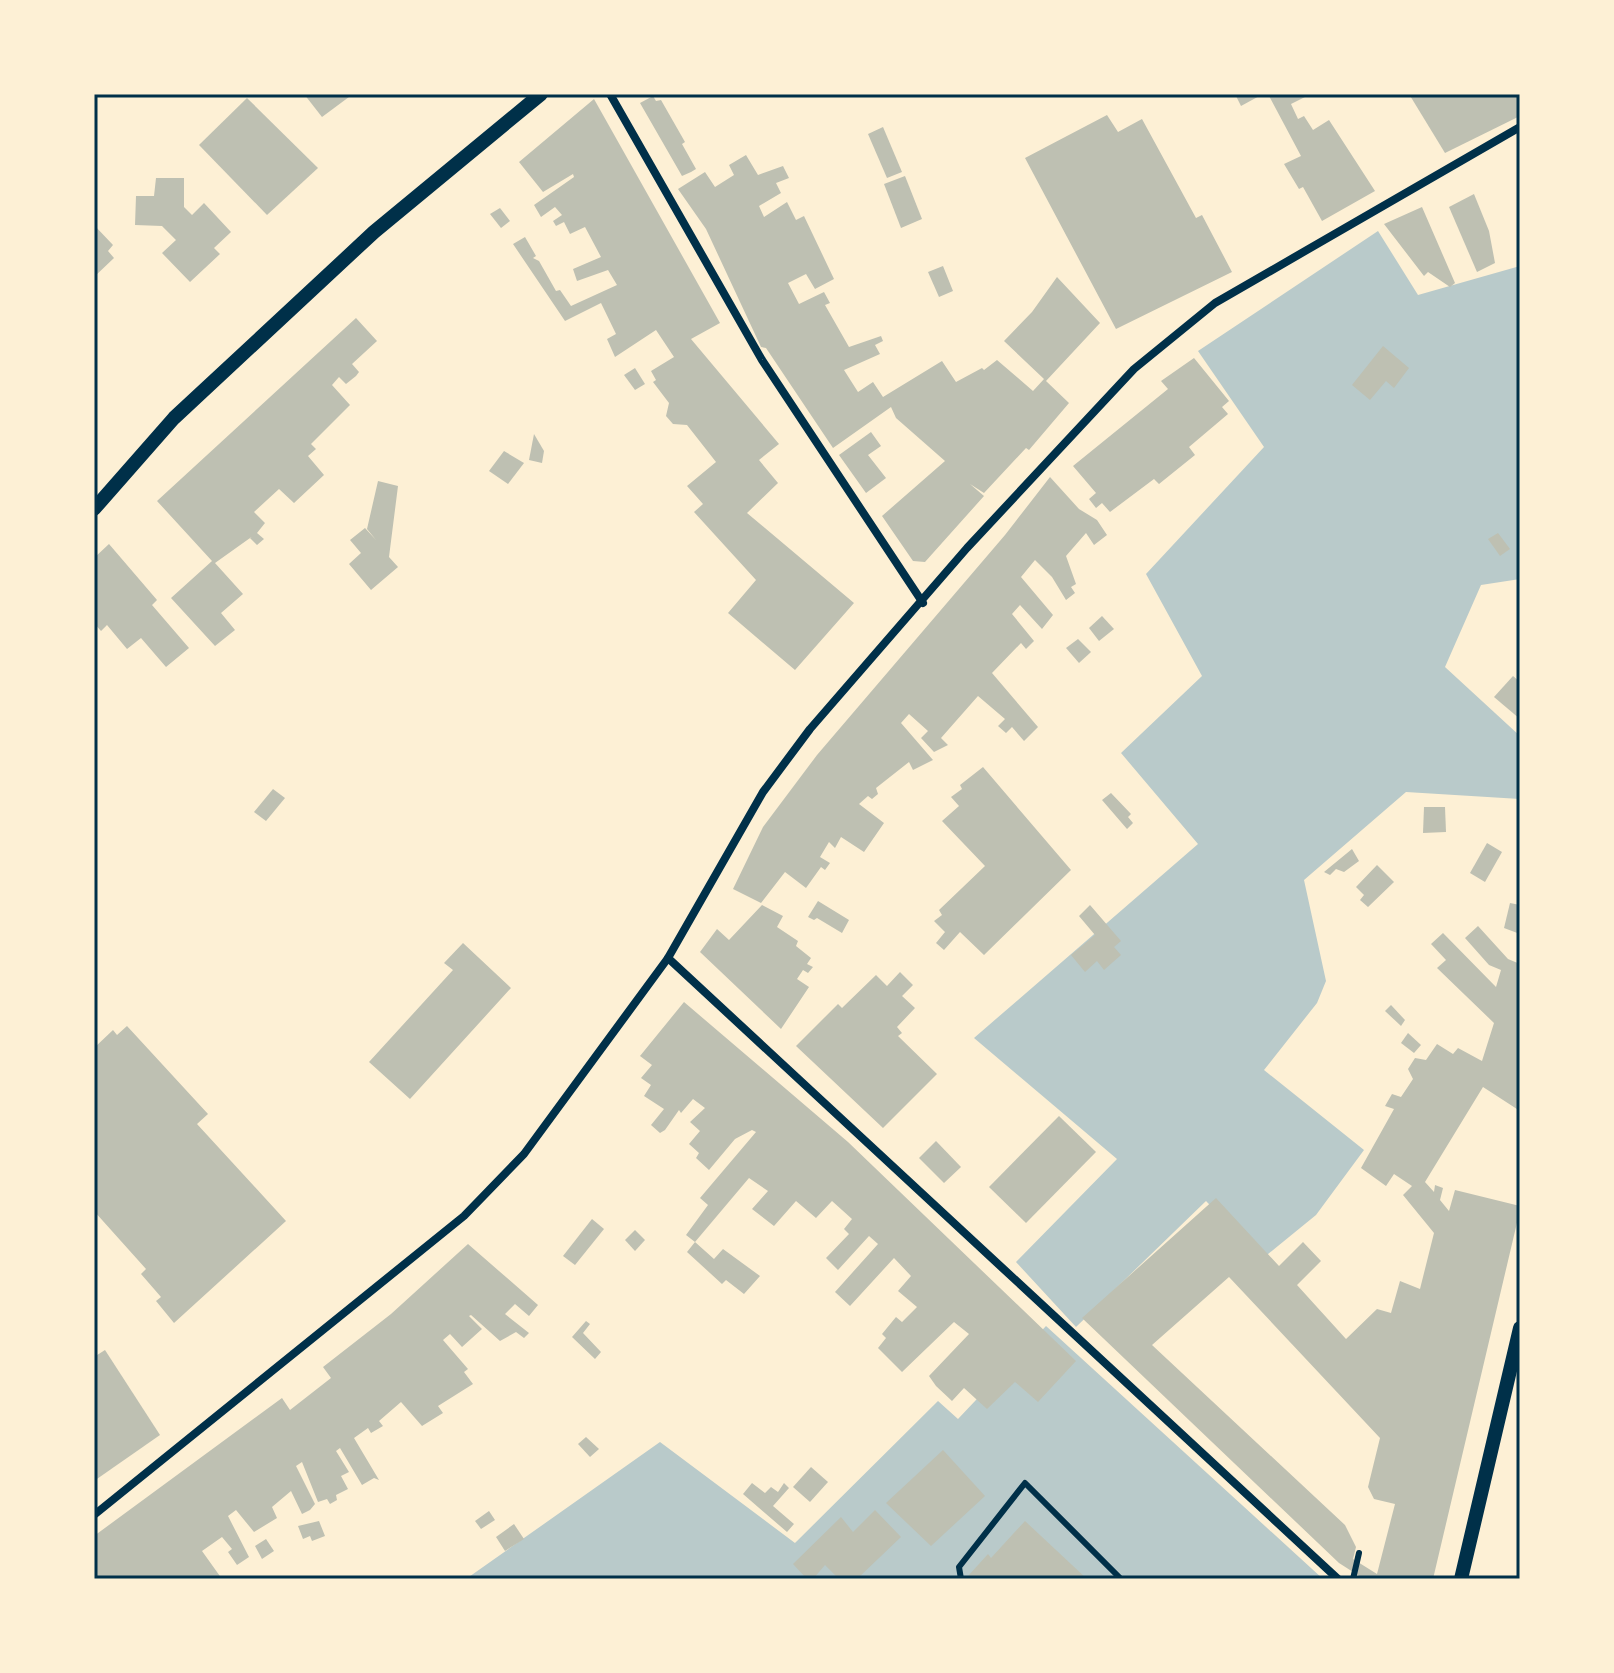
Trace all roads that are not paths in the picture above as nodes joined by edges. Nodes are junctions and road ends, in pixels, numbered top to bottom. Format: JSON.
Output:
{"nodes":[{"id":1,"x":541,"y":94,"type":"edge"},
{"id":2,"x":610,"y":94,"type":"edge"},
{"id":3,"x":1520,"y":127,"type":"edge"},
{"id":4,"x":94,"y":509,"type":"edge"},
{"id":5,"x":923,"y":603,"type":"junction"},
{"id":6,"x":668,"y":958,"type":"junction"},
{"id":7,"x":1520,"y":1328,"type":"edge"},
{"id":8,"x":94,"y":1515,"type":"edge"},
{"id":9,"x":1359,"y":1553,"type":"dead end"},
{"id":10,"x":961,"y":1579,"type":"edge"},
{"id":11,"x":1121,"y":1579,"type":"edge"},
{"id":12,"x":1338,"y":1579,"type":"edge"},
{"id":13,"x":1353,"y":1579,"type":"edge"},
{"id":14,"x":1461,"y":1579,"type":"edge"}],
"edges":[{"from":1,"to":4,"type":"street"},
{"from":2,"to":5,"type":"street"},
{"from":3,"to":5,"type":"street"},
{"from":5,"to":6,"type":"street"},
{"from":6,"to":8,"type":"street"},
{"from":6,"to":12,"type":"street"},
{"from":7,"to":14,"type":"street"},
{"from":9,"to":13,"type":"lane"},
{"from":10,"to":11,"type":"lane"}]}
